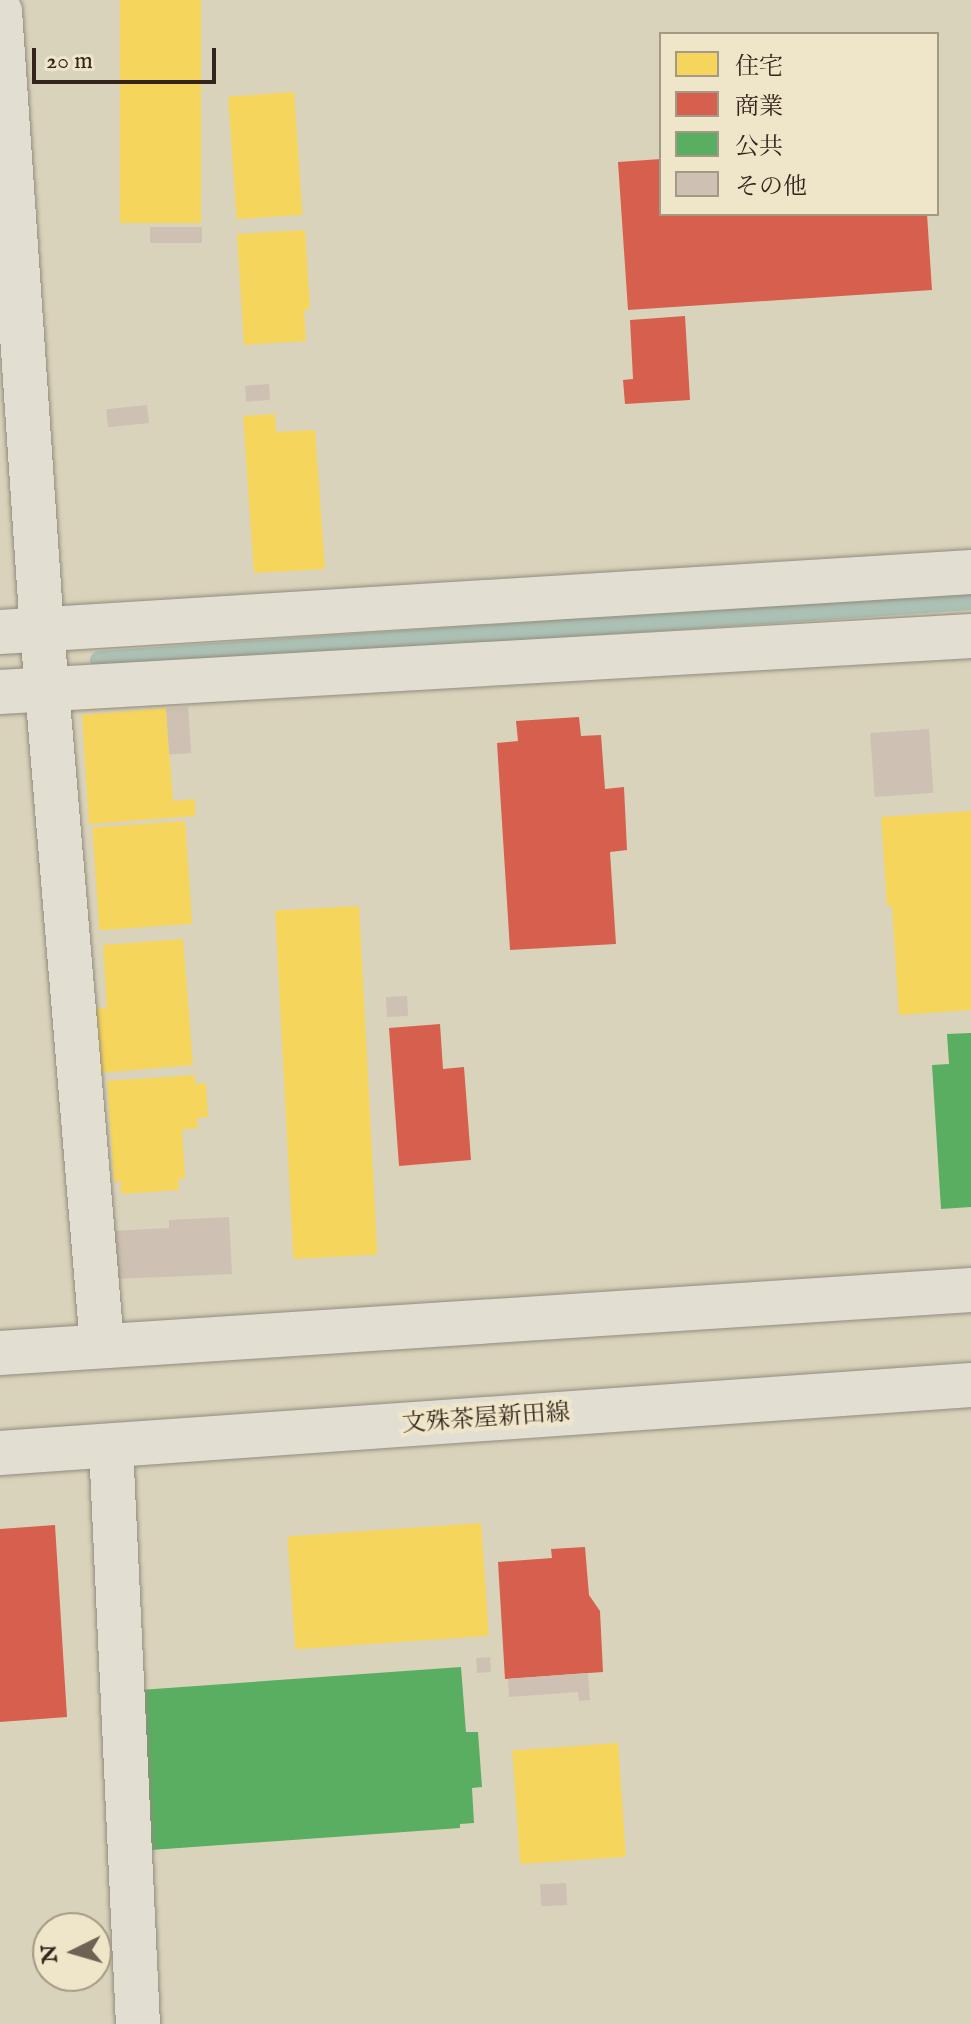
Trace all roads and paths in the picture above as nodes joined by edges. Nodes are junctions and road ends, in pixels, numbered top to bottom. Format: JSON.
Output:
{"nodes":[{"id":1,"x":0,"y":11,"type":"edge"},
{"id":2,"x":971,"y":572,"type":"edge"},
{"id":3,"x":21,"y":631,"type":"edge"},
{"id":4,"x":971,"y":636,"type":"edge"},
{"id":5,"x":48,"y":689,"type":"junction"},
{"id":6,"x":0,"y":692,"type":"edge"},
{"id":7,"x":971,"y":1290,"type":"edge"},
{"id":8,"x":102,"y":1345,"type":"junction"},
{"id":9,"x":0,"y":1353,"type":"edge"},
{"id":10,"x":971,"y":1385,"type":"edge"},
{"id":11,"x":111,"y":1446,"type":"junction"},
{"id":12,"x":0,"y":1453,"type":"edge"},
{"id":13,"x":138,"y":2024,"type":"edge"}],
"edges":[{"from":1,"to":3,"type":"street"},
{"from":2,"to":3,"type":"street"},
{"from":3,"to":5,"type":"street"},
{"from":4,"to":5,"type":"street"},
{"from":5,"to":6,"type":"street"},
{"from":5,"to":8,"type":"street"},
{"from":7,"to":8,"type":"street"},
{"from":8,"to":9,"type":"street"},
{"from":10,"to":11,"type":"street","name":"文殊茶屋新田線"},
{"from":11,"to":12,"type":"street","name":"文殊茶屋新田線"},
{"from":11,"to":13,"type":"street"}]}
